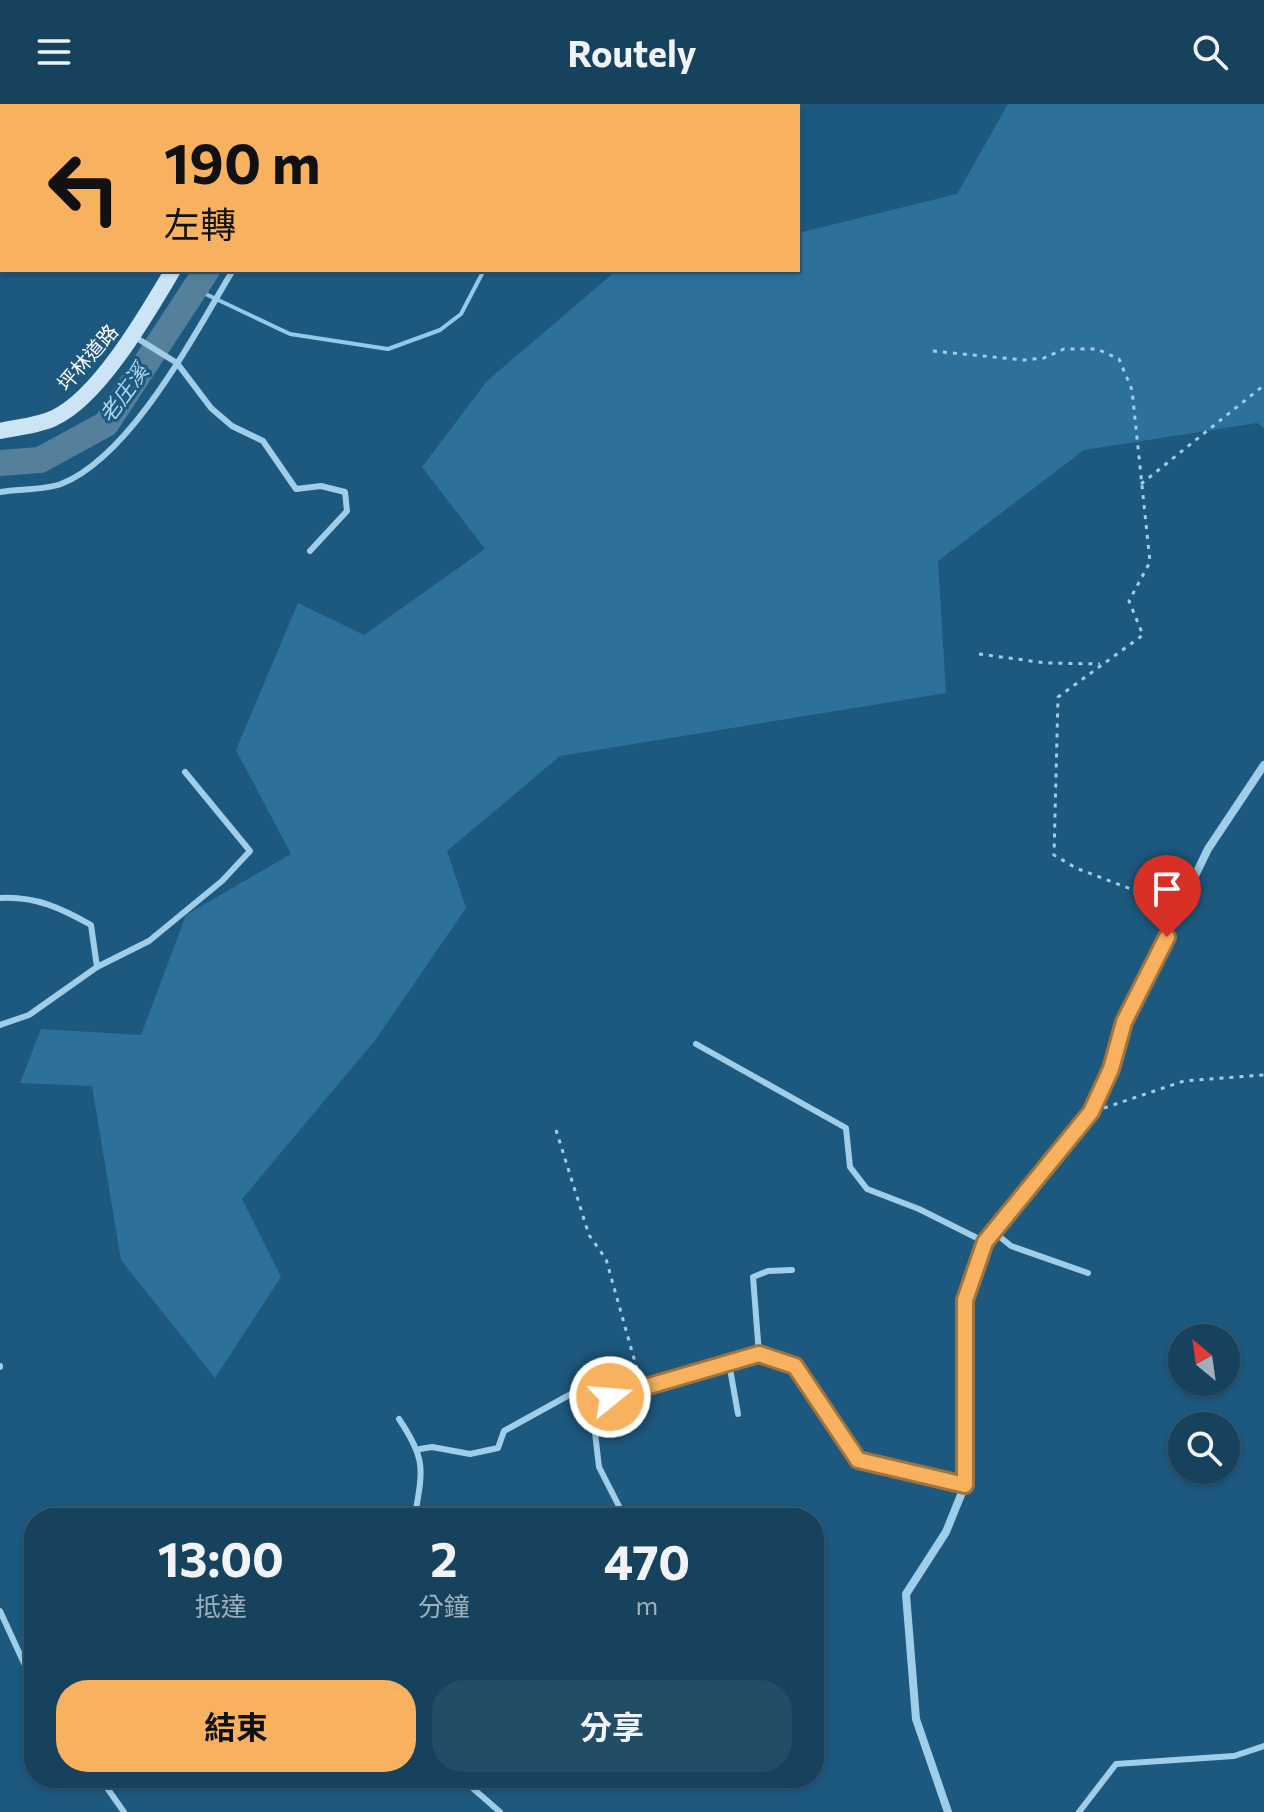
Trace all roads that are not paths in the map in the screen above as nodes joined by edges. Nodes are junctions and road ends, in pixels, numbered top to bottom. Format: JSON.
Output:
{"nodes":[{"id":1,"x":172,"y":272,"type":"edge"},
{"id":2,"x":232,"y":272,"type":"edge"},
{"id":3,"x":132,"y":335,"type":"junction"},
{"id":4,"x":177,"y":363,"type":"junction"},
{"id":5,"x":0,"y":431,"type":"edge"},
{"id":6,"x":0,"y":492,"type":"edge"},
{"id":7,"x":310,"y":551,"type":"dead end"},
{"id":8,"x":1264,"y":765,"type":"edge"},
{"id":9,"x":185,"y":772,"type":"dead end"},
{"id":10,"x":0,"y":898,"type":"edge"},
{"id":11,"x":97,"y":967,"type":"junction"},
{"id":12,"x":0,"y":1025,"type":"edge"},
{"id":13,"x":696,"y":1044,"type":"dead end"},
{"id":14,"x":994,"y":1232,"type":"junction"},
{"id":15,"x":985,"y":1242,"type":"junction"},
{"id":16,"x":792,"y":1270,"type":"dead end"},
{"id":17,"x":1088,"y":1273,"type":"dead end"},
{"id":18,"x":759,"y":1354,"type":"junction"},
{"id":19,"x":729,"y":1363,"type":"junction"},
{"id":20,"x":592,"y":1407,"type":"junction"},
{"id":21,"x":738,"y":1414,"type":"dead end"},
{"id":22,"x":399,"y":1419,"type":"dead end"},
{"id":23,"x":420,"y":1449,"type":"junction"},
{"id":24,"x":965,"y":1485,"type":"junction"},
{"id":25,"x":416,"y":1508,"type":"edge"},
{"id":26,"x":620,"y":1508,"type":"edge"},
{"id":27,"x":0,"y":1611,"type":"edge"},
{"id":28,"x":24,"y":1663,"type":"edge"},
{"id":29,"x":1264,"y":1746,"type":"edge"},
{"id":30,"x":107,"y":1788,"type":"edge"},
{"id":31,"x":472,"y":1788,"type":"edge"},
{"id":32,"x":124,"y":1812,"type":"edge"},
{"id":33,"x":500,"y":1812,"type":"edge"},
{"id":34,"x":948,"y":1812,"type":"edge"},
{"id":35,"x":1079,"y":1812,"type":"edge"}],
"edges":[{"from":1,"to":3,"type":"street","name":"坪林道路"},
{"from":2,"to":4,"type":"lane"},
{"from":3,"to":4,"type":"lane"},
{"from":3,"to":5,"type":"street","name":"坪林道路"},
{"from":4,"to":6,"type":"lane"},
{"from":4,"to":7,"type":"lane"},
{"from":8,"to":14,"type":"street"},
{"from":9,"to":11,"type":"lane"},
{"from":10,"to":11,"type":"lane"},
{"from":11,"to":12,"type":"lane"},
{"from":13,"to":15,"type":"lane"},
{"from":14,"to":15,"type":"street"},
{"from":14,"to":17,"type":"lane"},
{"from":15,"to":24,"type":"street"},
{"from":16,"to":18,"type":"lane"},
{"from":18,"to":19,"type":"lane"},
{"from":18,"to":24,"type":"lane"},
{"from":19,"to":20,"type":"lane"},
{"from":19,"to":21,"type":"lane"},
{"from":20,"to":23,"type":"lane"},
{"from":20,"to":26,"type":"lane"},
{"from":22,"to":23,"type":"lane"},
{"from":23,"to":25,"type":"lane"},
{"from":24,"to":34,"type":"street"},
{"from":27,"to":28,"type":"lane"},
{"from":29,"to":35,"type":"lane"},
{"from":30,"to":32,"type":"lane"},
{"from":31,"to":33,"type":"lane"}]}
